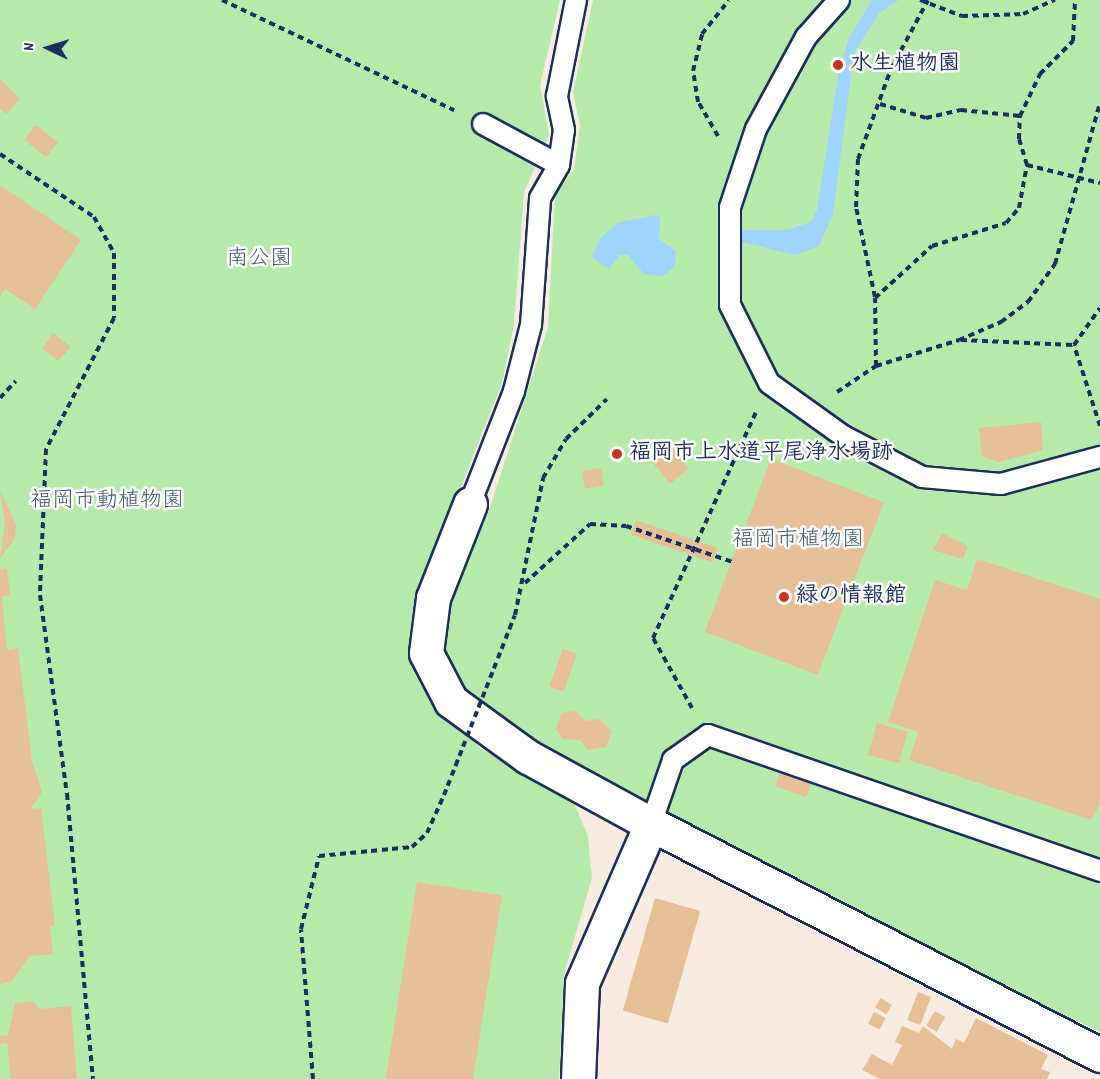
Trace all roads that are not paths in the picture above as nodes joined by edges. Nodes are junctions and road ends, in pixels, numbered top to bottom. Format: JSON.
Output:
{"nodes":[{"id":1,"x":576,"y":0,"type":"edge"},
{"id":2,"x":839,"y":0,"type":"edge"},
{"id":3,"x":483,"y":124,"type":"road end"},
{"id":4,"x":559,"y":165,"type":"junction"},
{"id":5,"x":1100,"y":457,"type":"edge"},
{"id":6,"x":470,"y":504,"type":"joint"},
{"id":7,"x":651,"y":825,"type":"junction"},
{"id":8,"x":1100,"y":871,"type":"edge"},
{"id":9,"x":1100,"y":1055,"type":"edge"},
{"id":10,"x":579,"y":1079,"type":"edge"}],
"edges":[{"from":1,"to":4,"type":"lane"},
{"from":2,"to":5,"type":"lane"},
{"from":3,"to":4,"type":"lane"},
{"from":4,"to":6,"type":"lane"},
{"from":6,"to":7,"type":"street"},
{"from":7,"to":8,"type":"lane"},
{"from":7,"to":9,"type":"street"},
{"from":7,"to":10,"type":"street"}]}
